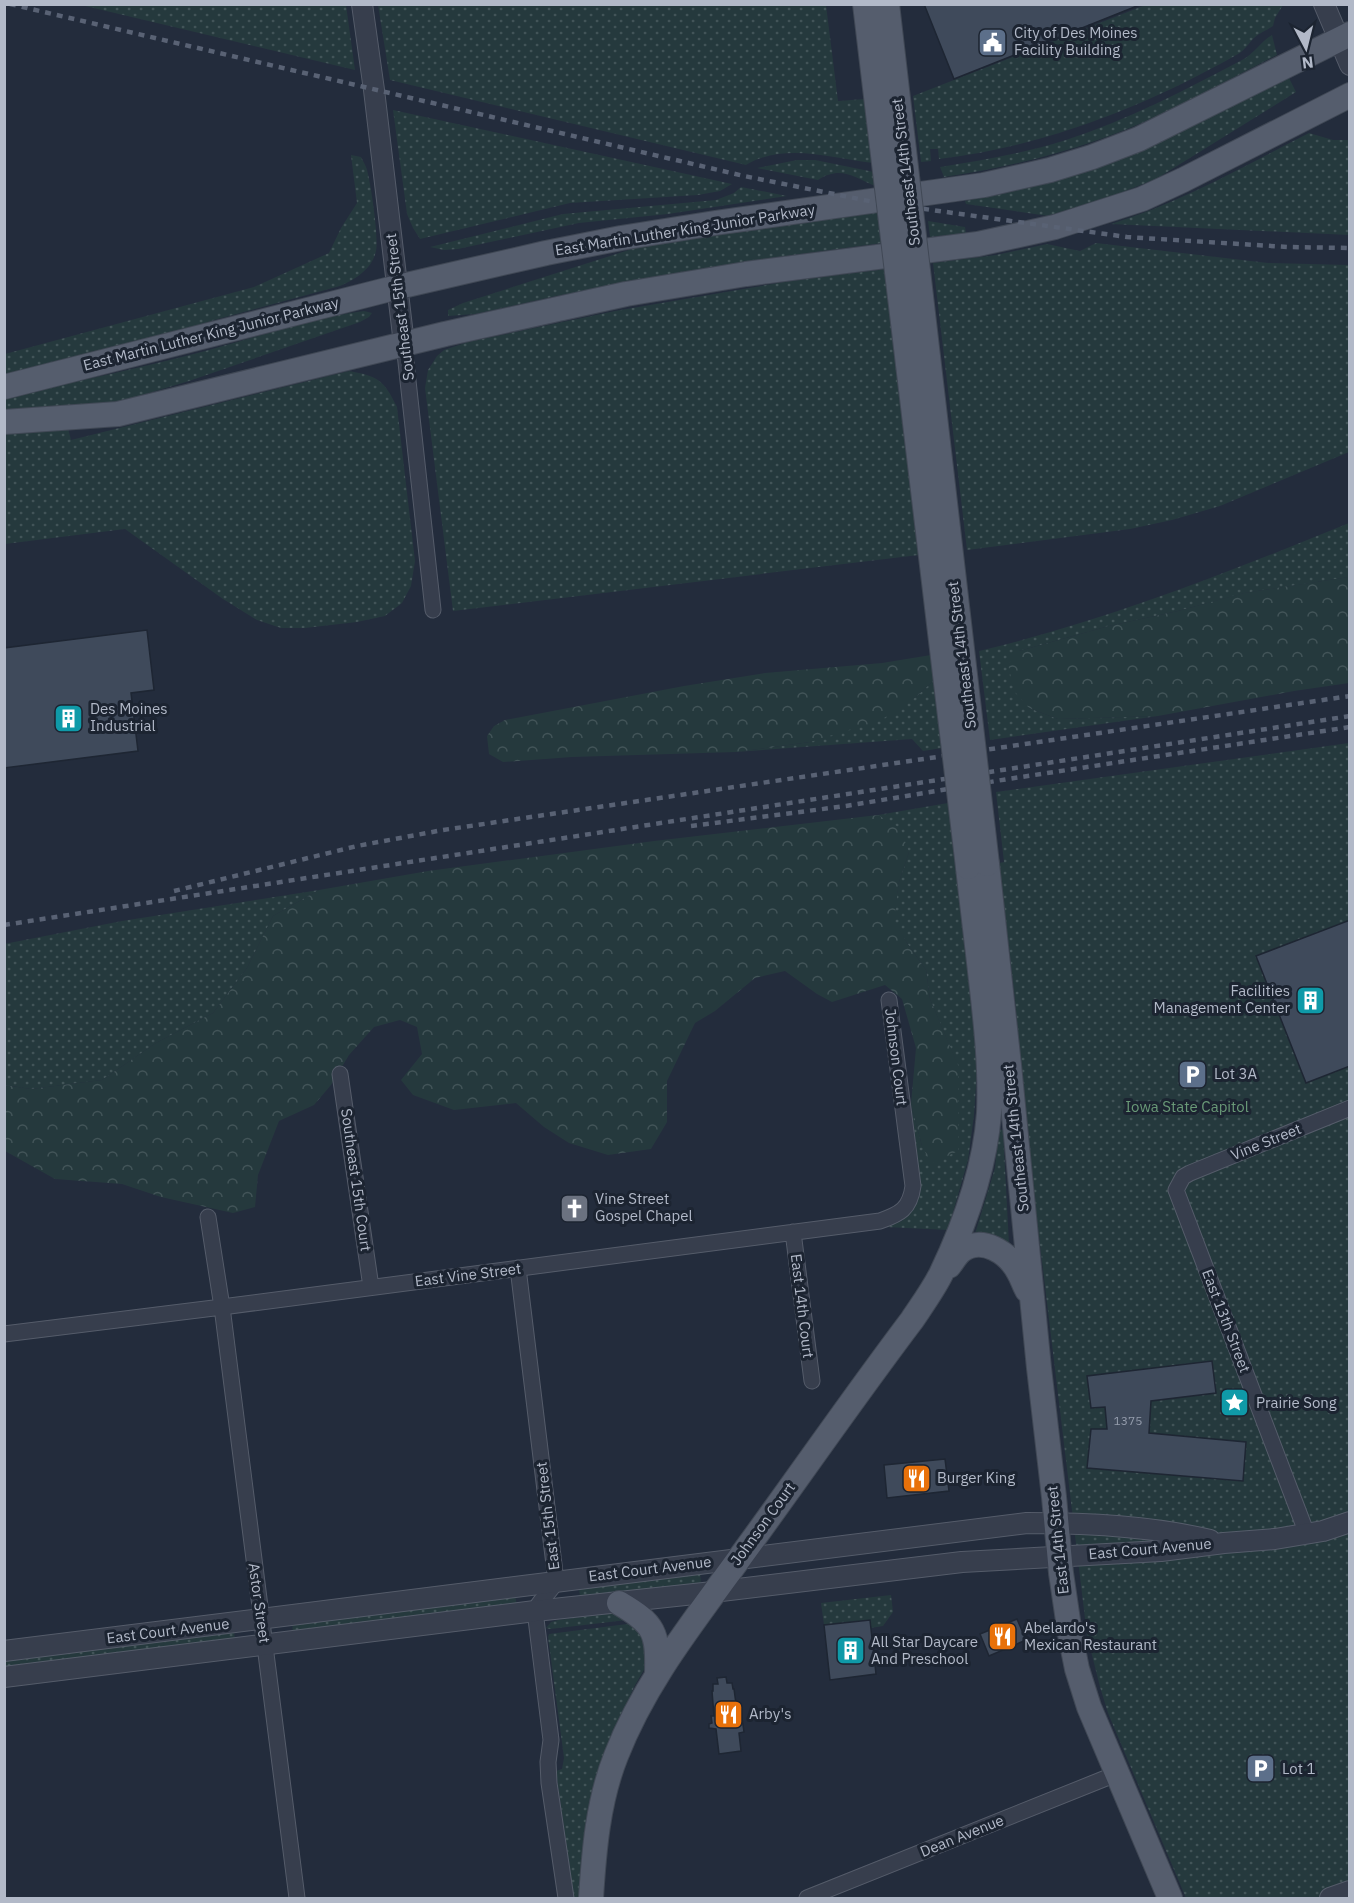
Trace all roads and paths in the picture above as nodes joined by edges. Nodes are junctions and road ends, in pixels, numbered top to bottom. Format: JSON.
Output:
{"nodes":[{"id":1,"x":362,"y":4,"type":"edge"},
{"id":2,"x":865,"y":4,"type":"edge"},
{"id":3,"x":886,"y":4,"type":"edge"},
{"id":4,"x":1324,"y":4,"type":"edge"},
{"id":5,"x":1344,"y":37,"type":"edge"},
{"id":6,"x":1350,"y":65,"type":"edge"},
{"id":7,"x":1350,"y":95,"type":"edge"},
{"id":8,"x":398,"y":286,"type":"junction"},
{"id":9,"x":404,"y":344,"type":"junction"},
{"id":10,"x":4,"y":387,"type":"edge"},
{"id":11,"x":4,"y":422,"type":"edge"},
{"id":12,"x":433,"y":610,"type":"dead end"},
{"id":13,"x":977,"y":866,"type":"junction"},
{"id":14,"x":889,"y":1000,"type":"dead end"},
{"id":15,"x":340,"y":1074,"type":"dead end"},
{"id":16,"x":1350,"y":1108,"type":"edge"},
{"id":17,"x":1183,"y":1177,"type":"joint"},
{"id":18,"x":913,"y":1186,"type":"joint"},
{"id":19,"x":208,"y":1217,"type":"dead end"},
{"id":20,"x":793,"y":1232,"type":"junction"},
{"id":21,"x":518,"y":1269,"type":"junction"},
{"id":22,"x":940,"y":1276,"type":"junction"},
{"id":23,"x":371,"y":1287,"type":"junction"},
{"id":24,"x":1034,"y":1306,"type":"junction"},
{"id":25,"x":222,"y":1307,"type":"junction"},
{"id":26,"x":4,"y":1334,"type":"edge"},
{"id":27,"x":812,"y":1381,"type":"dead end"},
{"id":28,"x":1350,"y":1522,"type":"edge"},
{"id":29,"x":1057,"y":1523,"type":"junction"},
{"id":30,"x":1307,"y":1534,"type":"junction"},
{"id":31,"x":1224,"y":1543,"type":"junction"},
{"id":32,"x":1059,"y":1556,"type":"junction"},
{"id":33,"x":740,"y":1558,"type":"junction"},
{"id":34,"x":556,"y":1581,"type":"junction"},
{"id":35,"x":713,"y":1592,"type":"junction"},
{"id":36,"x":620,"y":1603,"type":"junction"},
{"id":37,"x":535,"y":1611,"type":"junction"},
{"id":38,"x":261,"y":1619,"type":"junction"},
{"id":39,"x":265,"y":1645,"type":"junction"},
{"id":40,"x":4,"y":1651,"type":"edge"},
{"id":41,"x":657,"y":1673,"type":"junction"},
{"id":42,"x":4,"y":1677,"type":"edge"},
{"id":43,"x":1116,"y":1774,"type":"junction"},
{"id":44,"x":1350,"y":1890,"type":"edge"},
{"id":45,"x":297,"y":1899,"type":"edge"},
{"id":46,"x":566,"y":1899,"type":"edge"},
{"id":47,"x":591,"y":1899,"type":"edge"},
{"id":48,"x":807,"y":1899,"type":"edge"},
{"id":49,"x":1170,"y":1899,"type":"edge"},
{"id":50,"x":1330,"y":1899,"type":"edge"}],
"edges":[{"from":1,"to":8,"type":"street","name":"Southeast 15th Street"},
{"from":2,"to":13,"type":"main road","name":"Southeast 14th Street","bridge":true},
{"from":3,"to":13,"type":"main road","name":"Southeast 14th Street","bridge":true},
{"from":4,"to":5,"type":"street"},
{"from":5,"to":6,"type":"street"},
{"from":5,"to":8,"type":"main road","name":"East Martin Luther King Junior Parkway"},
{"from":7,"to":9,"type":"main road"},
{"from":8,"to":9,"type":"street","name":"Southeast 15th Street"},
{"from":8,"to":10,"type":"main road","name":"East Martin Luther King Junior Parkway"},
{"from":9,"to":11,"type":"main road"},
{"from":9,"to":12,"type":"street","name":"Southeast 15th Street"},
{"from":13,"to":22,"type":"main road","name":"Southeast 14th Street"},
{"from":13,"to":24,"type":"main road","name":"Southeast 14th Street"},
{"from":14,"to":18,"type":"street","name":"Johnson Court"},
{"from":15,"to":23,"type":"street","name":"Southeast 15th Court"},
{"from":16,"to":17,"type":"street","name":"Vine Street"},
{"from":17,"to":30,"type":"street","name":"East 13th Street"},
{"from":18,"to":20,"type":"street","name":"East Vine Street"},
{"from":19,"to":25,"type":"street","name":"Astor Street"},
{"from":20,"to":21,"type":"street","name":"East Vine Street"},
{"from":20,"to":27,"type":"street","name":"East 14th Court"},
{"from":21,"to":23,"type":"street","name":"East Vine Street"},
{"from":21,"to":34,"type":"street","name":"East 15th Street"},
{"from":22,"to":24,"type":"main road"},
{"from":22,"to":33,"type":"main road","name":"Johnson Court"},
{"from":23,"to":25,"type":"street","name":"East Vine Street"},
{"from":24,"to":29,"type":"main road","name":"East 14th Street"},
{"from":25,"to":26,"type":"street","name":"East Vine Street"},
{"from":25,"to":38,"type":"street","name":"Astor Street"},
{"from":28,"to":30,"type":"street","name":"East Court Avenue"},
{"from":29,"to":31,"type":"street","name":"East Court Avenue"},
{"from":29,"to":32,"type":"main road","name":"East 14th Street"},
{"from":29,"to":33,"type":"street","name":"East Court Avenue"},
{"from":30,"to":31,"type":"street","name":"East Court Avenue"},
{"from":31,"to":32,"type":"street","name":"East Court Avenue"},
{"from":32,"to":35,"type":"street","name":"East Court Avenue"},
{"from":32,"to":43,"type":"main road","name":"East 14th Street"},
{"from":33,"to":34,"type":"street","name":"East Court Avenue"},
{"from":33,"to":35,"type":"main road","name":"Johnson Court"},
{"from":34,"to":37,"type":"street","name":"East 15th Street"},
{"from":34,"to":38,"type":"street","name":"East Court Avenue"},
{"from":35,"to":36,"type":"street","name":"East Court Avenue"},
{"from":35,"to":41,"type":"main road","name":"Johnson Court"},
{"from":36,"to":37,"type":"street","name":"East Court Avenue"},
{"from":36,"to":41,"type":"main road"},
{"from":37,"to":39,"type":"street","name":"East Court Avenue"},
{"from":37,"to":46,"type":"street"},
{"from":38,"to":39,"type":"street","name":"Astor Street"},
{"from":38,"to":40,"type":"street","name":"East Court Avenue"},
{"from":39,"to":42,"type":"street","name":"East Court Avenue"},
{"from":39,"to":45,"type":"street","name":"Astor Street"},
{"from":41,"to":47,"type":"main road","name":"Johnson Court"},
{"from":43,"to":48,"type":"street","name":"Dean Avenue"},
{"from":43,"to":49,"type":"main road","name":"East 14th Street"},
{"from":44,"to":50,"type":"street"}]}
